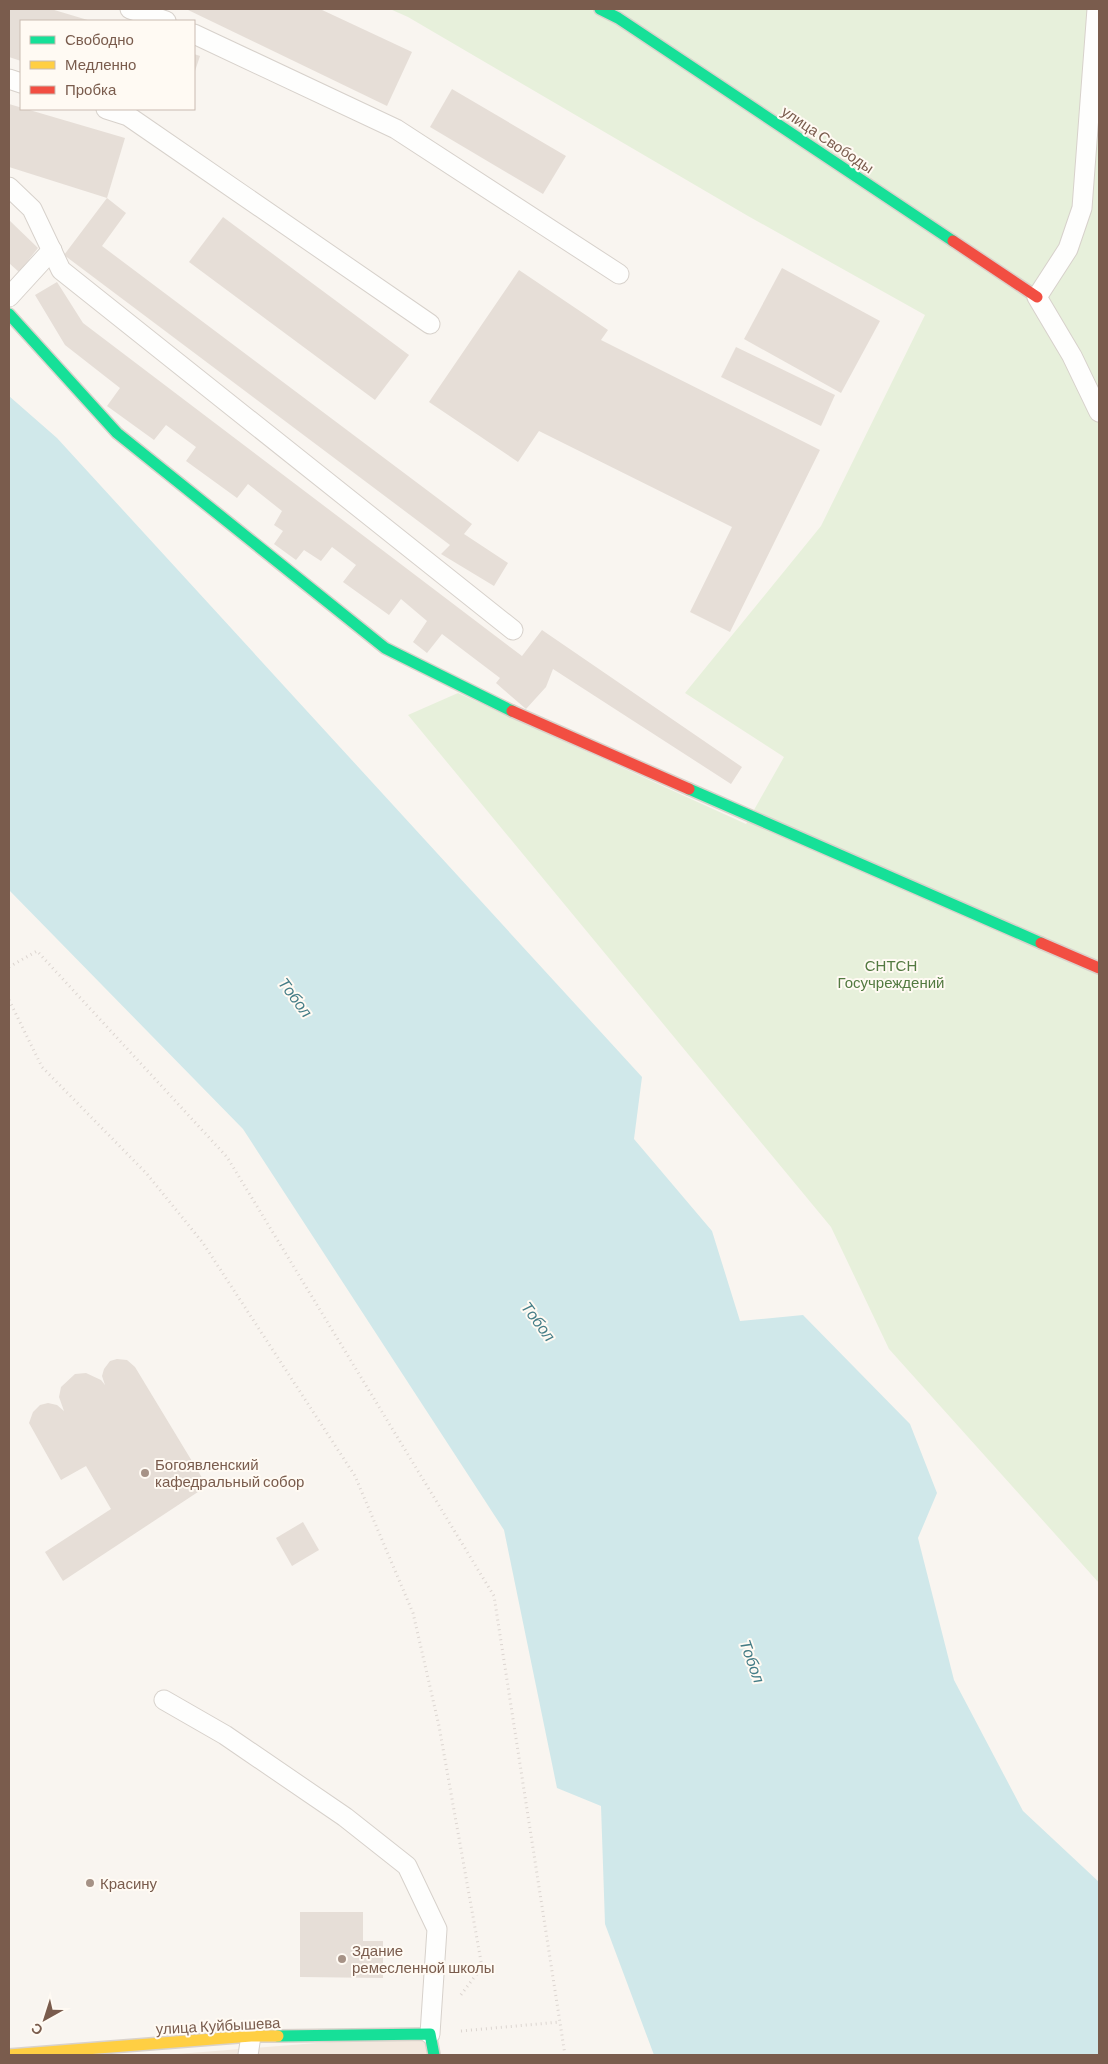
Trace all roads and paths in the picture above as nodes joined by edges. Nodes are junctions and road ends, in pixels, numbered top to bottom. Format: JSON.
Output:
{"nodes":[{"id":1,"x":130,"y":9,"type":"edge"},
{"id":2,"x":600,"y":9,"type":"edge"},
{"id":3,"x":1097,"y":9,"type":"edge"},
{"id":4,"x":163,"y":20,"type":"edge"},
{"id":5,"x":195,"y":34,"type":"edge"},
{"id":6,"x":109,"y":110,"type":"edge"},
{"id":7,"x":9,"y":187,"type":"edge"},
{"id":8,"x":52,"y":250,"type":"junction"},
{"id":9,"x":620,"y":274,"type":"dead end"},
{"id":10,"x":9,"y":297,"type":"edge"},
{"id":11,"x":1038,"y":297,"type":"junction"},
{"id":12,"x":9,"y":314,"type":"edge"},
{"id":13,"x":430,"y":324,"type":"dead end"},
{"id":14,"x":1099,"y":412,"type":"edge"},
{"id":15,"x":514,"y":630,"type":"dead end"},
{"id":16,"x":9,"y":967,"type":"edge"},
{"id":17,"x":1099,"y":968,"type":"edge"},
{"id":18,"x":9,"y":1000,"type":"edge"},
{"id":19,"x":164,"y":1700,"type":"dead end"},
{"id":20,"x":459,"y":1996,"type":"dead end"},
{"id":21,"x":560,"y":2022,"type":"junction"},
{"id":22,"x":430,"y":2034,"type":"junction"},
{"id":23,"x":251,"y":2036,"type":"junction"},
{"id":24,"x":90,"y":2052,"type":"edge"},
{"id":25,"x":9,"y":2055,"type":"edge"},
{"id":26,"x":248,"y":2055,"type":"edge"},
{"id":27,"x":434,"y":2055,"type":"edge"},
{"id":28,"x":565,"y":2055,"type":"edge"}],
"edges":[{"from":1,"to":4,"type":"lane"},
{"from":2,"to":11,"type":"street","name":"улица Свободы"},
{"from":3,"to":11,"type":"lane"},
{"from":5,"to":9,"type":"lane"},
{"from":6,"to":13,"type":"lane"},
{"from":7,"to":8,"type":"lane"},
{"from":8,"to":10,"type":"lane"},
{"from":8,"to":15,"type":"lane"},
{"from":11,"to":14,"type":"lane"},
{"from":12,"to":17,"type":"street"},
{"from":16,"to":21,"type":"path"},
{"from":18,"to":20,"type":"path"},
{"from":19,"to":22,"type":"lane"},
{"from":21,"to":22,"type":"path"},
{"from":21,"to":28,"type":"path"},
{"from":22,"to":23,"type":"street","name":"улица Куйбышева"},
{"from":22,"to":27,"type":"street"},
{"from":23,"to":24,"type":"street","name":"улица Куйбышева"},
{"from":23,"to":26,"type":"lane"},
{"from":24,"to":25,"type":"street","name":"улица Куйбышева"}]}
